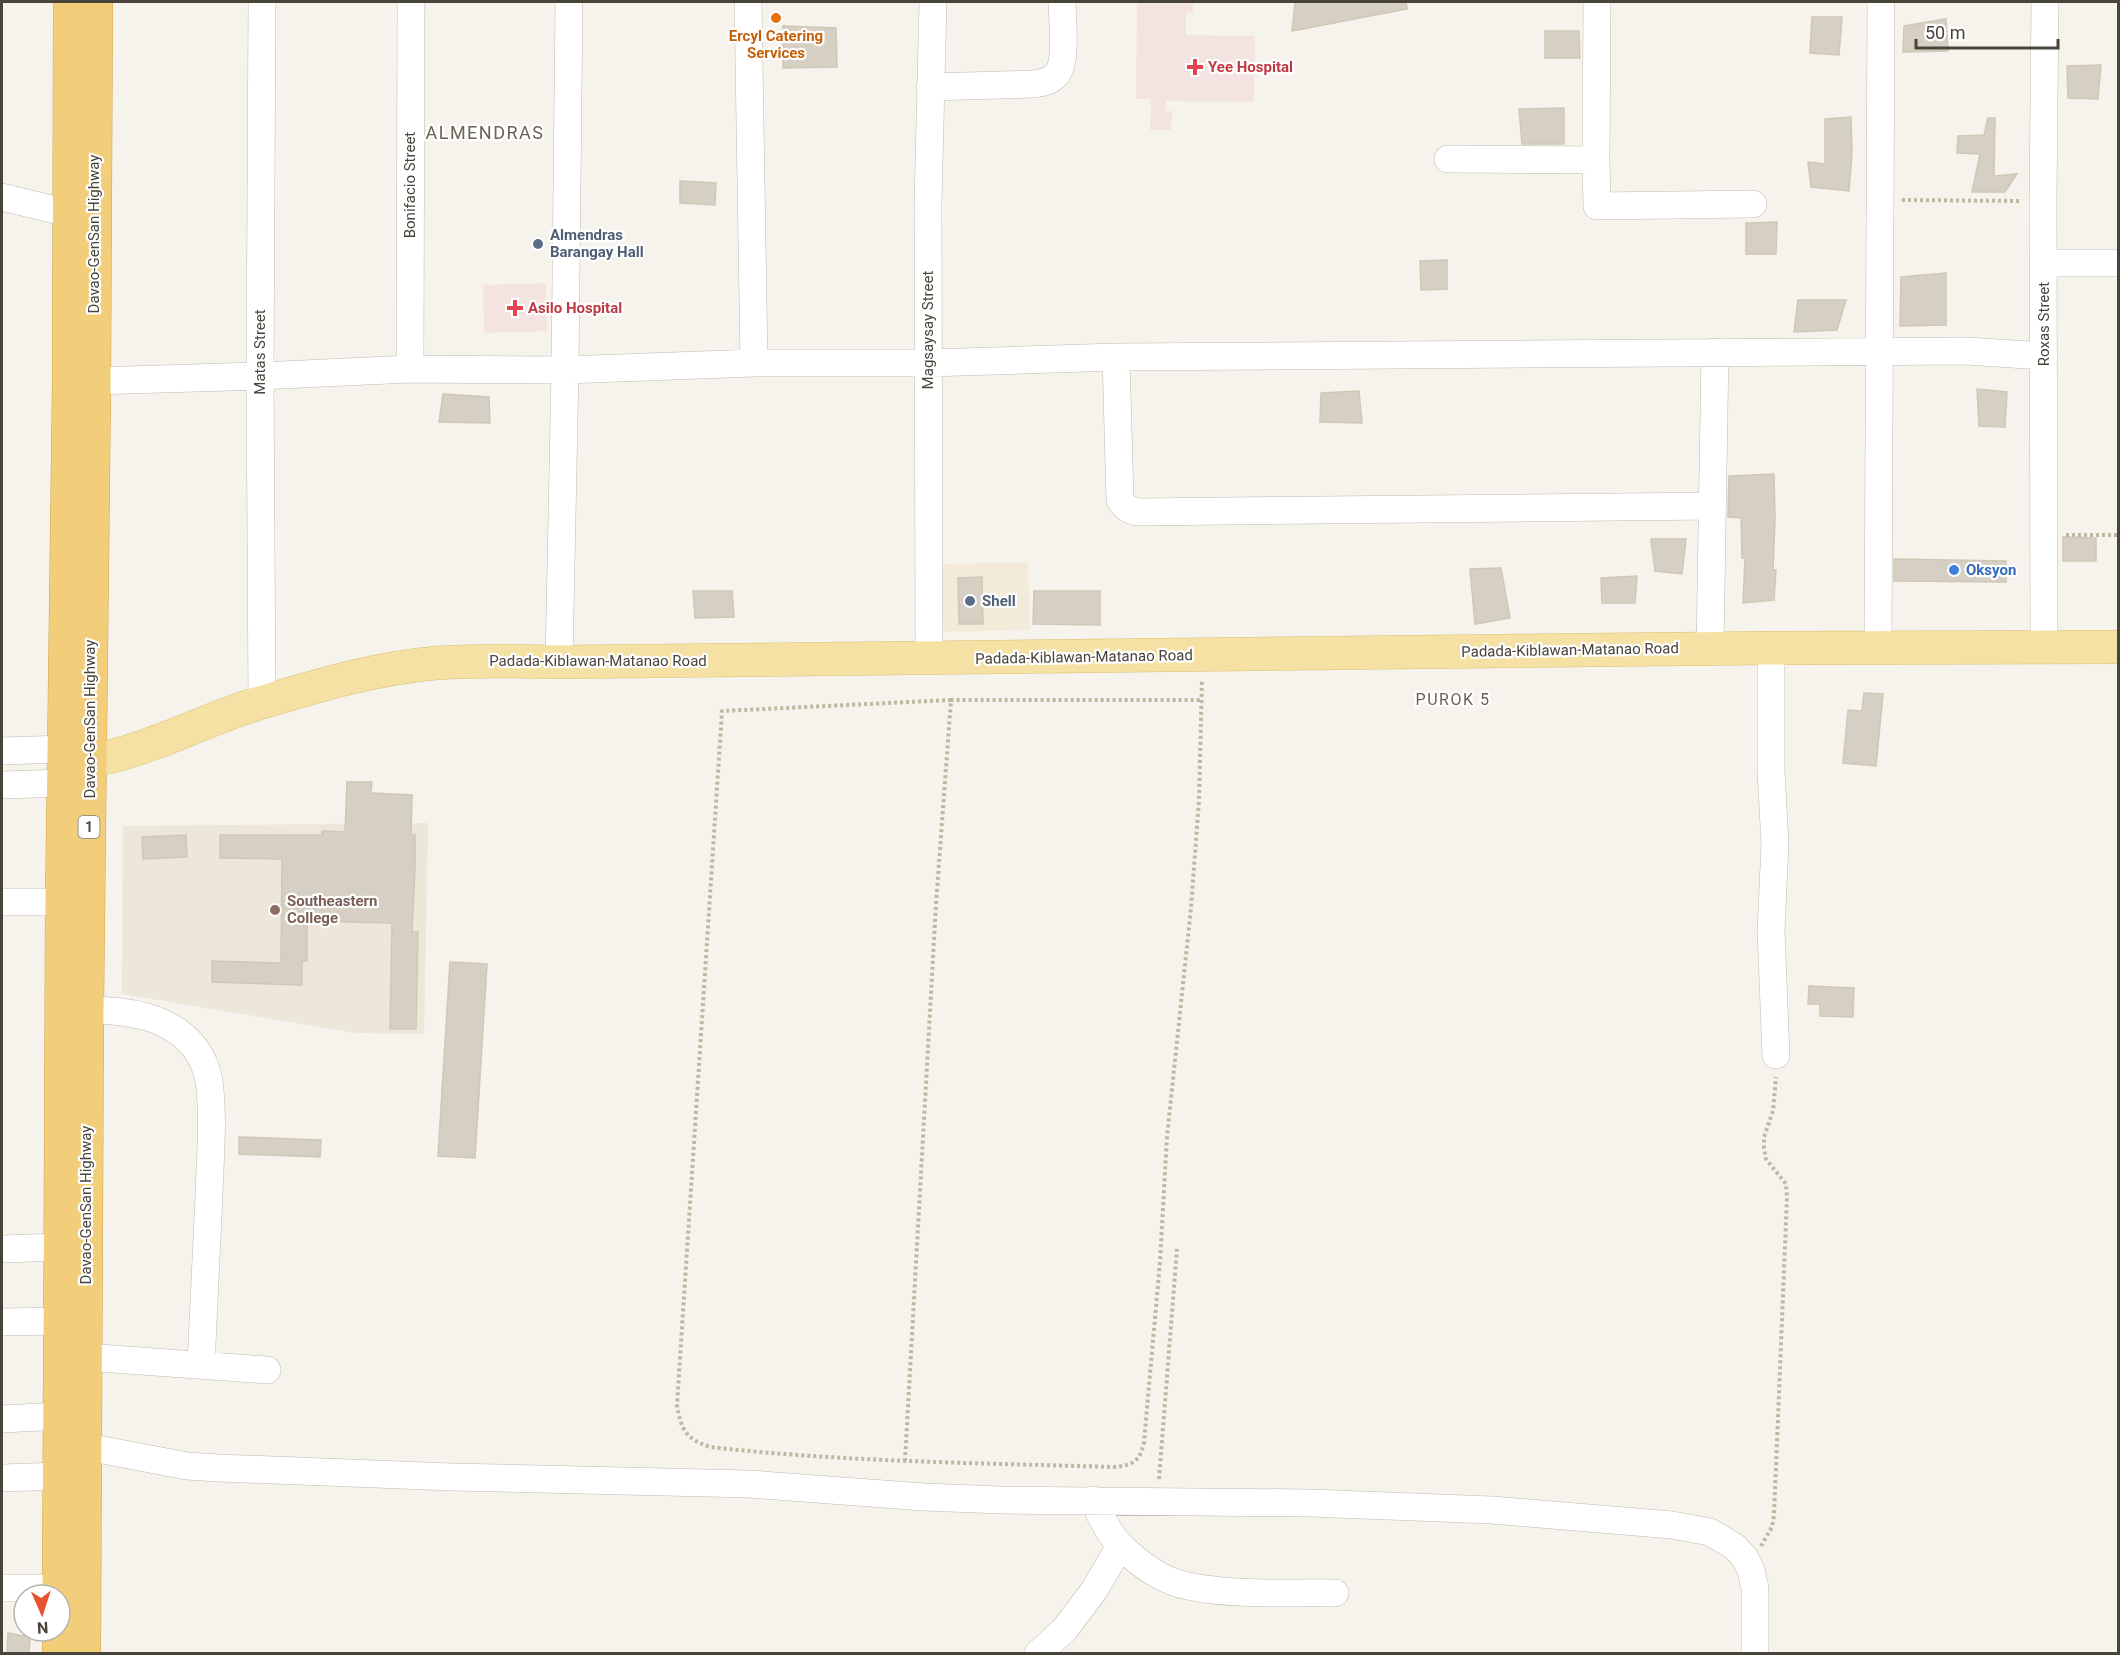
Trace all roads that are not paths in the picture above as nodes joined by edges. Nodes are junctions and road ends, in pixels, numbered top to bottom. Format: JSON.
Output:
{"nodes":[{"id":1,"x":70,"y":2,"type":"edge"},
{"id":2,"x":96,"y":2,"type":"edge"},
{"id":3,"x":262,"y":2,"type":"edge"},
{"id":4,"x":411,"y":2,"type":"edge"},
{"id":5,"x":569,"y":2,"type":"edge"},
{"id":6,"x":748,"y":2,"type":"edge"},
{"id":7,"x":933,"y":2,"type":"edge"},
{"id":8,"x":1062,"y":2,"type":"edge"},
{"id":9,"x":1597,"y":2,"type":"edge"},
{"id":10,"x":1881,"y":2,"type":"edge"},
{"id":11,"x":2045,"y":2,"type":"edge"},
{"id":12,"x":930,"y":87,"type":"junction"},
{"id":13,"x":1448,"y":159,"type":"dead end"},
{"id":14,"x":1596,"y":160,"type":"junction"},
{"id":15,"x":2,"y":197,"type":"edge"},
{"id":16,"x":1753,"y":204,"type":"dead end"},
{"id":17,"x":68,"y":213,"type":"junction"},
{"id":18,"x":2044,"y":263,"type":"junction"},
{"id":19,"x":2118,"y":263,"type":"edge"},
{"id":20,"x":1715,"y":351,"type":"junction"},
{"id":21,"x":1879,"y":352,"type":"junction"},
{"id":22,"x":2044,"y":356,"type":"junction"},
{"id":23,"x":1116,"y":357,"type":"junction"},
{"id":24,"x":754,"y":363,"type":"junction"},
{"id":25,"x":929,"y":363,"type":"junction"},
{"id":26,"x":410,"y":369,"type":"junction"},
{"id":27,"x":565,"y":370,"type":"junction"},
{"id":28,"x":260,"y":376,"type":"junction"},
{"id":29,"x":94,"y":381,"type":"junction"},
{"id":30,"x":1713,"y":506,"type":"junction"},
{"id":31,"x":2044,"y":647,"type":"junction"},
{"id":32,"x":2118,"y":647,"type":"edge"},
{"id":33,"x":1771,"y":648,"type":"junction"},
{"id":34,"x":1878,"y":648,"type":"junction"},
{"id":35,"x":1710,"y":649,"type":"junction"},
{"id":36,"x":928,"y":659,"type":"junction"},
{"id":37,"x":558,"y":662,"type":"junction"},
{"id":38,"x":262,"y":702,"type":"junction"},
{"id":39,"x":8,"y":751,"type":"edge"},
{"id":40,"x":70,"y":764,"type":"junction"},
{"id":41,"x":8,"y":785,"type":"edge"},
{"id":42,"x":2,"y":902,"type":"edge"},
{"id":43,"x":62,"y":902,"type":"junction"},
{"id":44,"x":87,"y":1010,"type":"junction"},
{"id":45,"x":1776,"y":1055,"type":"road end"},
{"id":46,"x":60,"y":1248,"type":"junction"},
{"id":47,"x":2,"y":1249,"type":"edge"},
{"id":48,"x":60,"y":1321,"type":"junction"},
{"id":49,"x":2,"y":1322,"type":"edge"},
{"id":50,"x":85,"y":1357,"type":"junction"},
{"id":51,"x":201,"y":1365,"type":"junction"},
{"id":52,"x":267,"y":1370,"type":"dead end"},
{"id":53,"x":2,"y":1419,"type":"edge"},
{"id":54,"x":68,"y":1435,"type":"junction"},
{"id":55,"x":60,"y":1476,"type":"junction"},
{"id":56,"x":2,"y":1478,"type":"edge"},
{"id":57,"x":1093,"y":1500,"type":"junction"},
{"id":58,"x":1120,"y":1546,"type":"junction"},
{"id":59,"x":59,"y":1583,"type":"edge"},
{"id":60,"x":1335,"y":1593,"type":"dead end"},
{"id":61,"x":1066,"y":1641,"type":"edge"},
{"id":62,"x":84,"y":1653,"type":"edge"},
{"id":63,"x":1038,"y":1653,"type":"edge"},
{"id":64,"x":1755,"y":1653,"type":"edge"}],
"edges":[{"from":1,"to":17,"type":"highway","name":"Davao-GenSan Highway","number":"1"},
{"from":2,"to":29,"type":"highway","name":"Davao-GenSan Highway","number":"1"},
{"from":3,"to":28,"type":"street","name":"Matas Street"},
{"from":4,"to":26,"type":"street","name":"Bonifacio Street"},
{"from":5,"to":27,"type":"street"},
{"from":6,"to":24,"type":"street"},
{"from":7,"to":12,"type":"street","name":"Magsaysay Street"},
{"from":8,"to":12,"type":"street"},
{"from":9,"to":14,"type":"street"},
{"from":10,"to":21,"type":"street"},
{"from":11,"to":18,"type":"street","name":"Roxas Street"},
{"from":12,"to":25,"type":"street","name":"Magsaysay Street"},
{"from":13,"to":14,"type":"street"},
{"from":14,"to":16,"type":"street"},
{"from":15,"to":17,"type":"street"},
{"from":17,"to":40,"type":"highway","name":"Davao-GenSan Highway","number":"1"},
{"from":18,"to":19,"type":"street"},
{"from":18,"to":22,"type":"street","name":"Roxas Street"},
{"from":20,"to":21,"type":"street"},
{"from":20,"to":23,"type":"street"},
{"from":20,"to":30,"type":"street"},
{"from":21,"to":22,"type":"street"},
{"from":21,"to":34,"type":"street"},
{"from":22,"to":31,"type":"street","name":"Roxas Street"},
{"from":23,"to":25,"type":"street"},
{"from":23,"to":30,"type":"street"},
{"from":24,"to":25,"type":"street"},
{"from":24,"to":27,"type":"street"},
{"from":25,"to":36,"type":"street","name":"Magsaysay Street"},
{"from":26,"to":27,"type":"street"},
{"from":26,"to":28,"type":"street"},
{"from":27,"to":37,"type":"street"},
{"from":28,"to":29,"type":"street"},
{"from":28,"to":38,"type":"street","name":"Matas Street"},
{"from":29,"to":40,"type":"highway","name":"Davao-GenSan Highway","number":"1"},
{"from":30,"to":35,"type":"street"},
{"from":31,"to":32,"type":"main road","name":"Padada-Kiblawan-Matanao Road"},
{"from":31,"to":34,"type":"main road","name":"Padada-Kiblawan-Matanao Road"},
{"from":33,"to":34,"type":"main road","name":"Padada-Kiblawan-Matanao Road"},
{"from":33,"to":35,"type":"main road","name":"Padada-Kiblawan-Matanao Road"},
{"from":33,"to":45,"type":"street"},
{"from":35,"to":36,"type":"main road","name":"Padada-Kiblawan-Matanao Road"},
{"from":36,"to":37,"type":"main road","name":"Padada-Kiblawan-Matanao Road"},
{"from":37,"to":38,"type":"main road","name":"Padada-Kiblawan-Matanao Road"},
{"from":38,"to":40,"type":"main road","name":"Padada-Kiblawan-Matanao Road"},
{"from":39,"to":40,"type":"street"},
{"from":39,"to":41,"type":"street"},
{"from":40,"to":41,"type":"street"},
{"from":40,"to":43,"type":"highway","name":"Davao-GenSan Highway","number":"1"},
{"from":40,"to":44,"type":"highway","name":"Davao-GenSan Highway","number":"1"},
{"from":42,"to":43,"type":"street"},
{"from":43,"to":46,"type":"highway","name":"Davao-GenSan Highway","number":"1"},
{"from":44,"to":50,"type":"highway","name":"Davao-GenSan Highway","number":"1"},
{"from":44,"to":51,"type":"street"},
{"from":46,"to":47,"type":"street"},
{"from":46,"to":48,"type":"highway","name":"Davao-GenSan Highway","number":"1"},
{"from":48,"to":49,"type":"street"},
{"from":48,"to":54,"type":"highway","name":"Davao-GenSan Highway","number":"1"},
{"from":50,"to":51,"type":"street"},
{"from":50,"to":54,"type":"highway","name":"Davao-GenSan Highway","number":"1"},
{"from":51,"to":52,"type":"street"},
{"from":53,"to":54,"type":"street"},
{"from":54,"to":55,"type":"highway","name":"Davao-GenSan Highway","number":"1"},
{"from":54,"to":57,"type":"street"},
{"from":54,"to":62,"type":"highway","name":"Davao-GenSan Highway","number":"1"},
{"from":55,"to":56,"type":"street"},
{"from":55,"to":59,"type":"highway","name":"Davao-GenSan Highway","number":"1"},
{"from":57,"to":58,"type":"street"},
{"from":57,"to":64,"type":"street"},
{"from":58,"to":60,"type":"street"},
{"from":58,"to":61,"type":"street"},
{"from":61,"to":63,"type":"street"}]}
